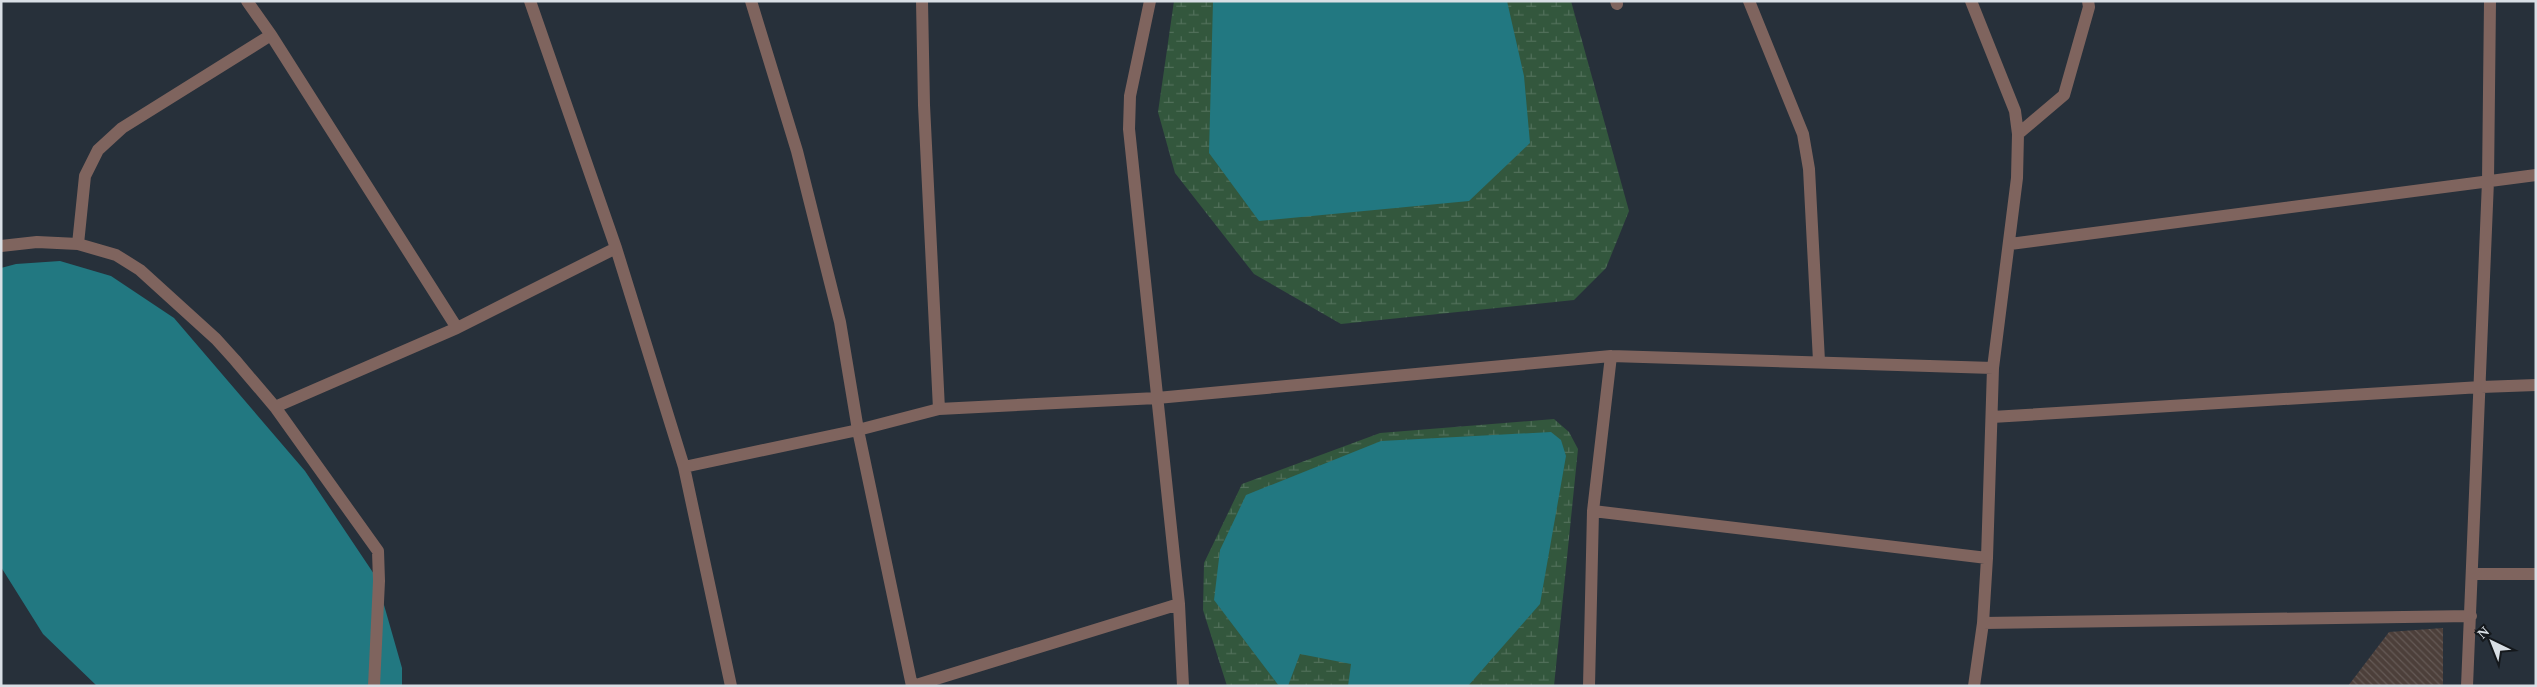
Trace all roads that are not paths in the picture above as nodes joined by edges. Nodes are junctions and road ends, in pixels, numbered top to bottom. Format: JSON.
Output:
{"nodes":[{"id":1,"x":247,"y":1,"type":"edge"},
{"id":2,"x":530,"y":1,"type":"edge"},
{"id":3,"x":752,"y":1,"type":"edge"},
{"id":4,"x":922,"y":1,"type":"edge"},
{"id":5,"x":1150,"y":1,"type":"edge"},
{"id":6,"x":1749,"y":1,"type":"edge"},
{"id":7,"x":1970,"y":1,"type":"edge"},
{"id":8,"x":2088,"y":1,"type":"edge"},
{"id":9,"x":2490,"y":1,"type":"edge"},
{"id":10,"x":271,"y":36,"type":"junction"},
{"id":11,"x":2018,"y":134,"type":"junction"},
{"id":12,"x":2536,"y":175,"type":"edge"},
{"id":13,"x":2488,"y":181,"type":"junction"},
{"id":14,"x":78,"y":244,"type":"junction"},
{"id":15,"x":2010,"y":244,"type":"junction"},
{"id":16,"x":1,"y":246,"type":"edge"},
{"id":17,"x":616,"y":248,"type":"junction"},
{"id":18,"x":457,"y":328,"type":"junction"},
{"id":19,"x":1611,"y":356,"type":"junction"},
{"id":20,"x":1818,"y":362,"type":"junction"},
{"id":21,"x":1993,"y":368,"type":"junction"},
{"id":22,"x":2536,"y":386,"type":"edge"},
{"id":23,"x":2481,"y":387,"type":"junction"},
{"id":24,"x":1157,"y":398,"type":"junction"},
{"id":25,"x":275,"y":407,"type":"junction"},
{"id":26,"x":940,"y":409,"type":"junction"},
{"id":27,"x":1992,"y":417,"type":"junction"},
{"id":28,"x":858,"y":430,"type":"junction"},
{"id":29,"x":684,"y":467,"type":"junction"},
{"id":30,"x":1594,"y":511,"type":"junction"},
{"id":31,"x":1987,"y":558,"type":"junction"},
{"id":32,"x":2473,"y":574,"type":"junction"},
{"id":33,"x":2536,"y":574,"type":"edge"},
{"id":34,"x":1179,"y":604,"type":"junction"},
{"id":35,"x":2471,"y":616,"type":"junction"},
{"id":36,"x":1983,"y":623,"type":"junction"},
{"id":37,"x":374,"y":686,"type":"edge"},
{"id":38,"x":731,"y":686,"type":"edge"},
{"id":39,"x":912,"y":686,"type":"edge"},
{"id":40,"x":1184,"y":686,"type":"edge"},
{"id":41,"x":1590,"y":686,"type":"edge"},
{"id":42,"x":1974,"y":686,"type":"edge"},
{"id":43,"x":2467,"y":686,"type":"edge"}],
"edges":[{"from":1,"to":10,"type":"street"},
{"from":2,"to":17,"type":"street"},
{"from":3,"to":28,"type":"street"},
{"from":4,"to":26,"type":"street"},
{"from":5,"to":24,"type":"street"},
{"from":6,"to":20,"type":"street"},
{"from":7,"to":11,"type":"street"},
{"from":8,"to":11,"type":"street"},
{"from":9,"to":13,"type":"street"},
{"from":10,"to":14,"type":"street"},
{"from":10,"to":18,"type":"street"},
{"from":11,"to":15,"type":"street"},
{"from":12,"to":13,"type":"street"},
{"from":13,"to":15,"type":"street"},
{"from":13,"to":23,"type":"street"},
{"from":14,"to":16,"type":"street"},
{"from":14,"to":25,"type":"street"},
{"from":15,"to":21,"type":"street"},
{"from":17,"to":18,"type":"street"},
{"from":17,"to":29,"type":"street"},
{"from":18,"to":25,"type":"street"},
{"from":19,"to":20,"type":"street"},
{"from":19,"to":24,"type":"street"},
{"from":19,"to":30,"type":"street"},
{"from":20,"to":21,"type":"street"},
{"from":21,"to":27,"type":"street"},
{"from":22,"to":23,"type":"street"},
{"from":23,"to":27,"type":"street"},
{"from":23,"to":32,"type":"street"},
{"from":24,"to":26,"type":"street"},
{"from":24,"to":34,"type":"street"},
{"from":25,"to":37,"type":"street"},
{"from":26,"to":28,"type":"street"},
{"from":27,"to":31,"type":"street"},
{"from":28,"to":29,"type":"street"},
{"from":28,"to":39,"type":"street"},
{"from":29,"to":38,"type":"street"},
{"from":30,"to":31,"type":"street"},
{"from":30,"to":41,"type":"street"},
{"from":31,"to":36,"type":"street"},
{"from":32,"to":33,"type":"street"},
{"from":32,"to":35,"type":"street"},
{"from":34,"to":39,"type":"street"},
{"from":34,"to":40,"type":"street"},
{"from":35,"to":36,"type":"street"},
{"from":35,"to":43,"type":"street"},
{"from":36,"to":42,"type":"street"}]}
